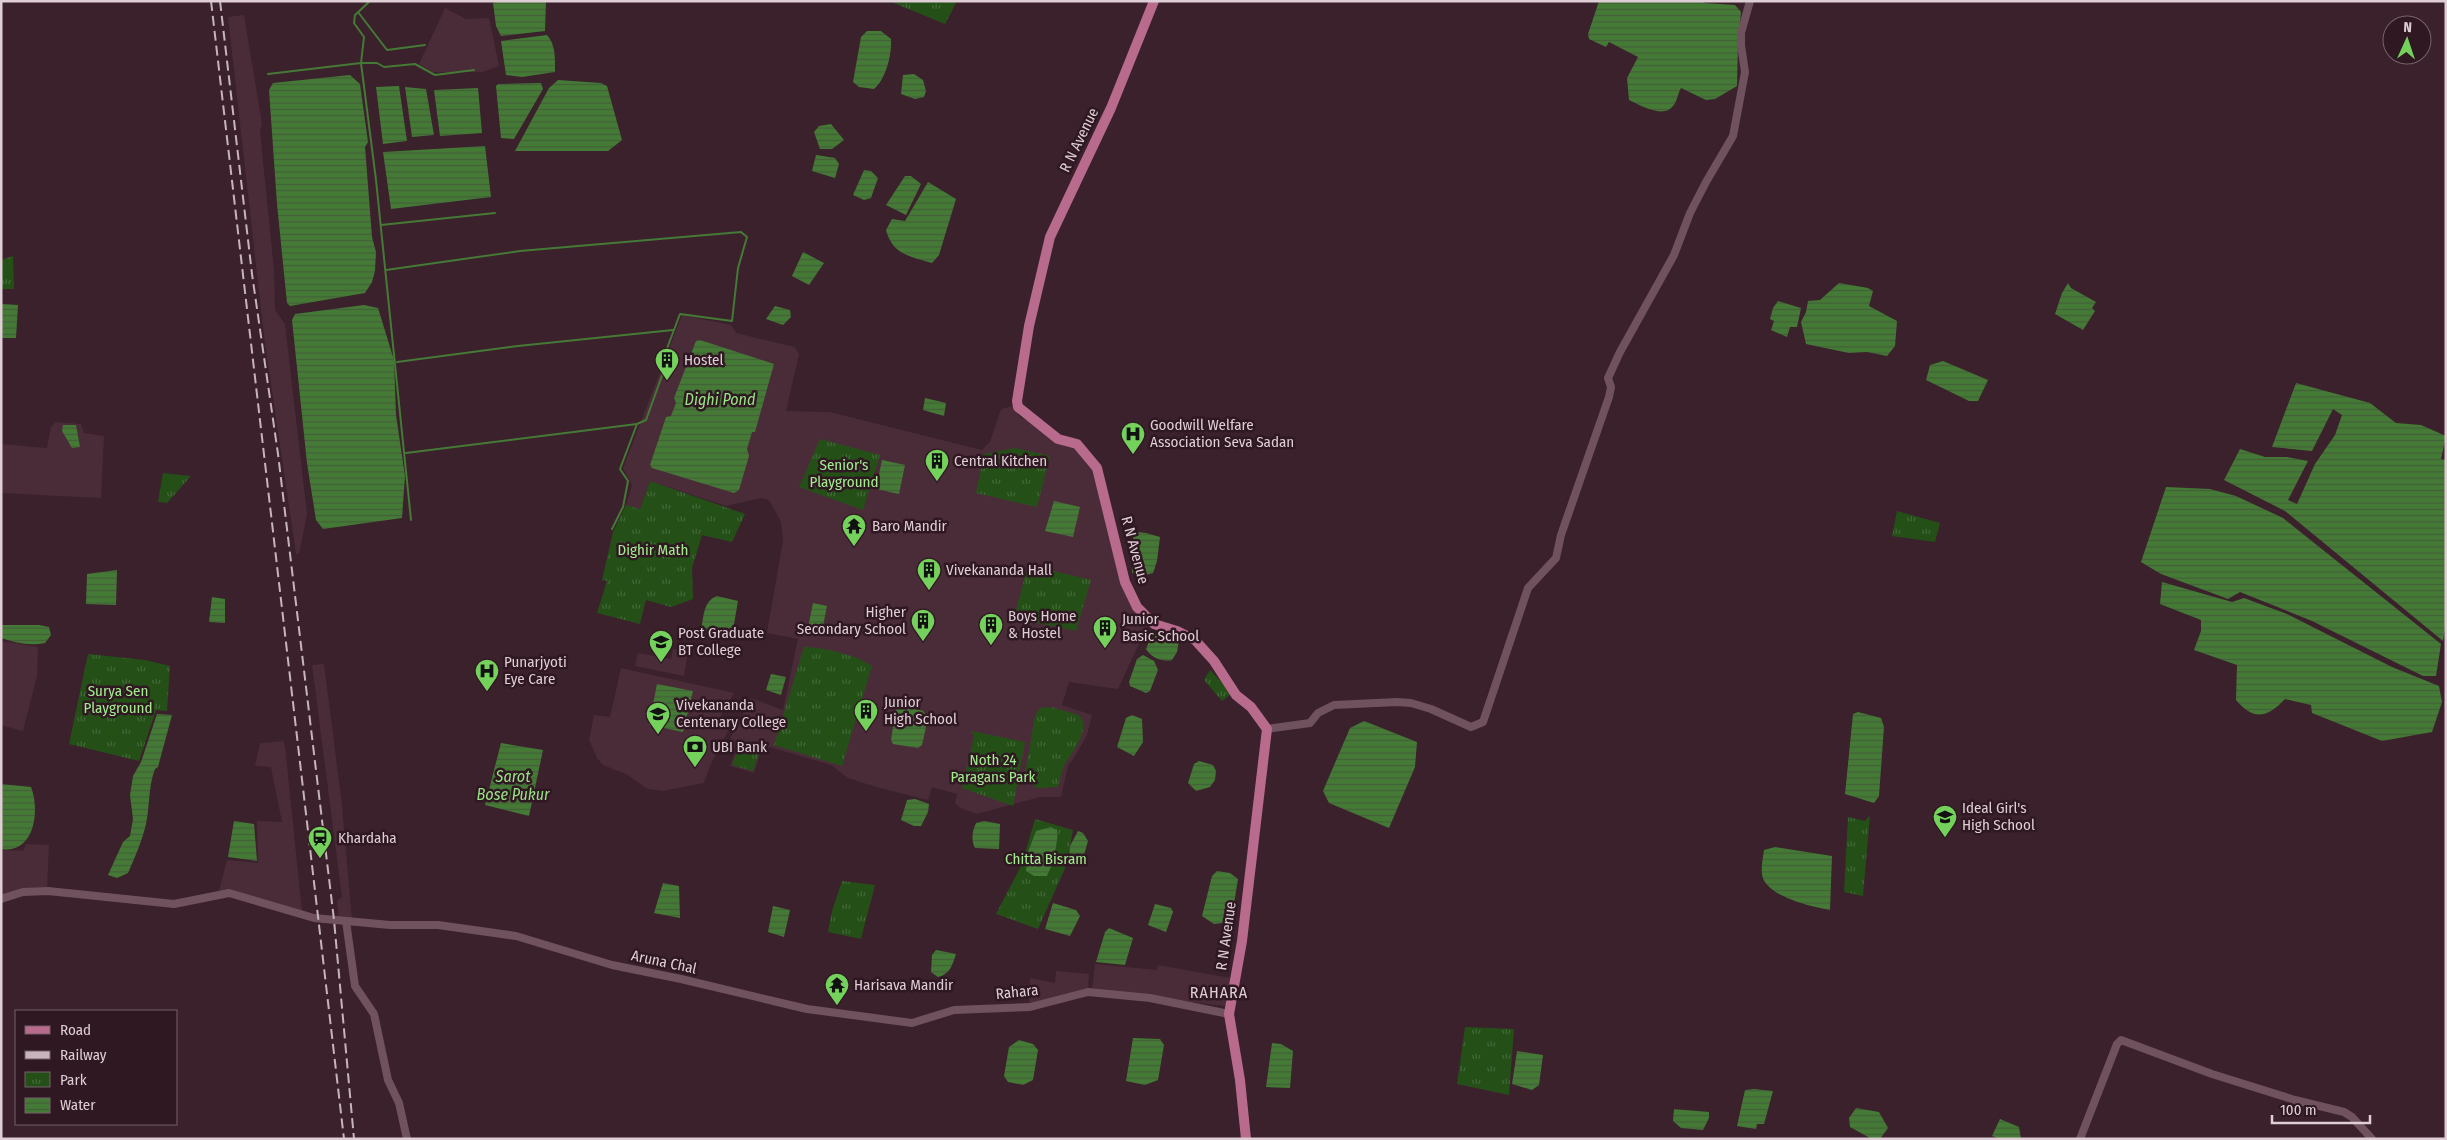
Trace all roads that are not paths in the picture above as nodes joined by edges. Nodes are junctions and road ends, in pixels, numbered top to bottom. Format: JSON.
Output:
{"nodes":[{"id":1,"x":1154,"y":1,"type":"edge"},
{"id":2,"x":1750,"y":1,"type":"edge"},
{"id":3,"x":1267,"y":729,"type":"junction"},
{"id":4,"x":1,"y":900,"type":"edge"},
{"id":5,"x":346,"y":921,"type":"junction"},
{"id":6,"x":807,"y":1008,"type":"joint"},
{"id":7,"x":1229,"y":1014,"type":"junction"},
{"id":8,"x":406,"y":1139,"type":"edge"},
{"id":9,"x":1246,"y":1139,"type":"edge"},
{"id":10,"x":2080,"y":1139,"type":"edge"},
{"id":11,"x":2372,"y":1139,"type":"edge"}],
"edges":[{"from":1,"to":3,"type":"main road","name":"R N Avenue"},
{"from":2,"to":3,"type":"street"},
{"from":3,"to":7,"type":"main road","name":"R N Avenue"},
{"from":4,"to":5,"type":"street","name":"Aruna Chal"},
{"from":5,"to":6,"type":"street","name":"Aruna Chal"},
{"from":5,"to":8,"type":"street"},
{"from":6,"to":7,"type":"street","name":"Rahara"},
{"from":7,"to":9,"type":"main road","name":"R N Avenue"},
{"from":10,"to":11,"type":"street"}]}
